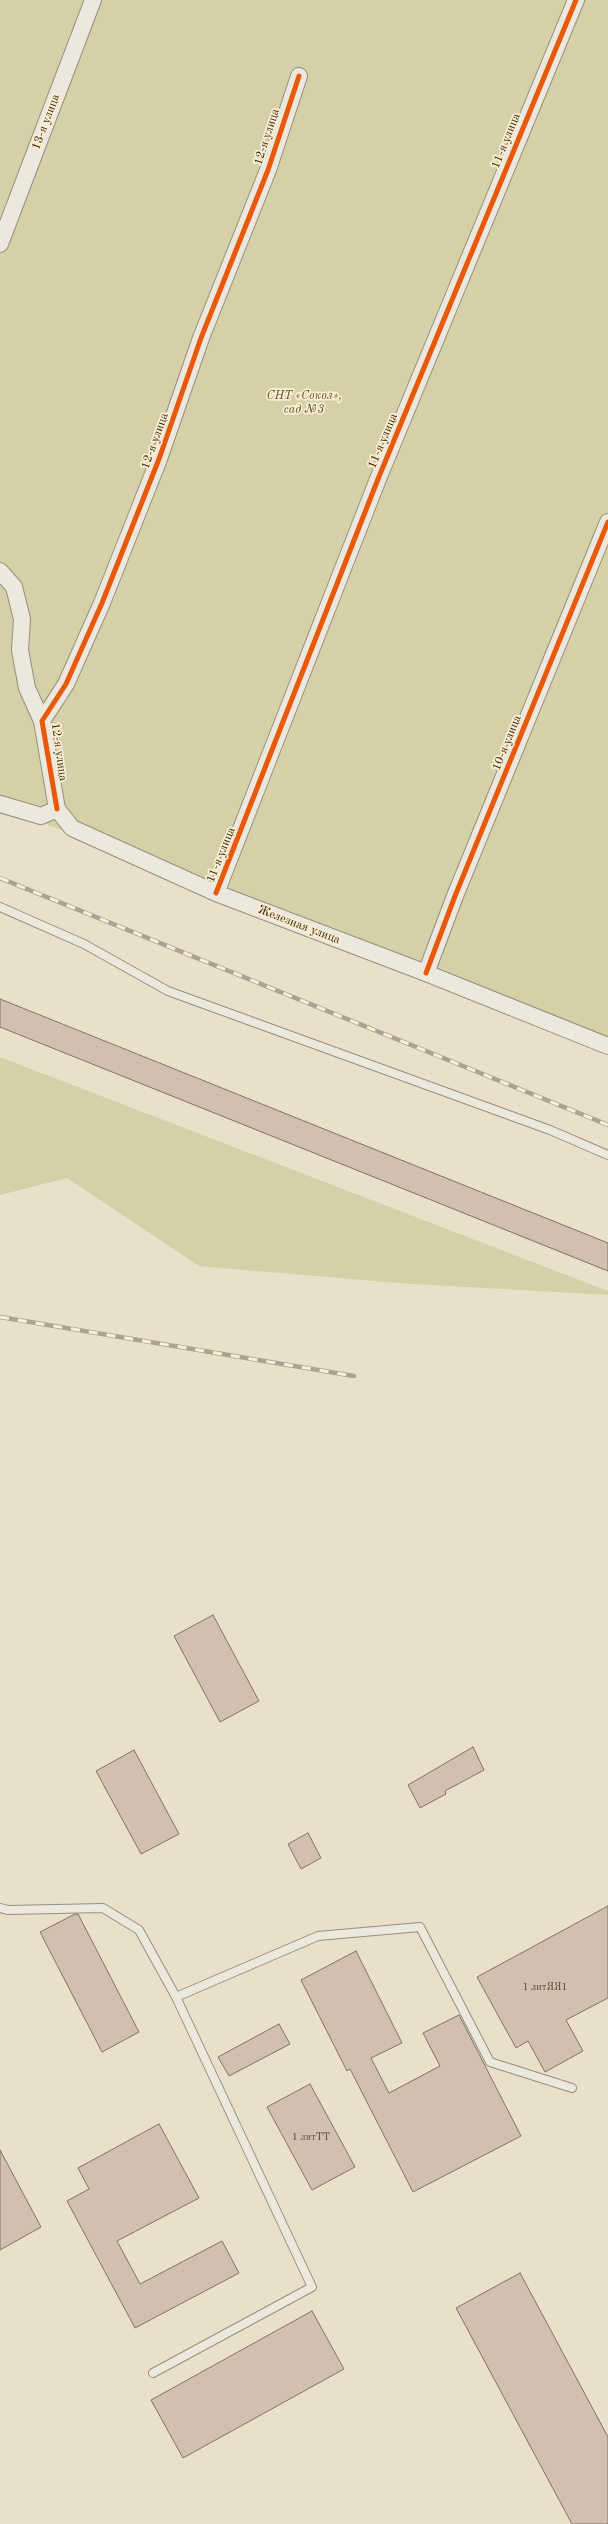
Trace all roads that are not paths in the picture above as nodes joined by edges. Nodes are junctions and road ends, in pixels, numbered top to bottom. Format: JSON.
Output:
{"nodes":[{"id":1,"x":93,"y":0,"type":"edge"},
{"id":2,"x":576,"y":0,"type":"edge"},
{"id":3,"x":299,"y":76,"type":"dead end"},
{"id":4,"x":0,"y":244,"type":"edge"},
{"id":5,"x":608,"y":522,"type":"edge"},
{"id":6,"x":0,"y":570,"type":"edge"},
{"id":7,"x":42,"y":721,"type":"junction"},
{"id":8,"x":0,"y":804,"type":"edge"},
{"id":9,"x":57,"y":809,"type":"junction"},
{"id":10,"x":216,"y":894,"type":"junction"},
{"id":11,"x":0,"y":907,"type":"edge"},
{"id":12,"x":426,"y":973,"type":"junction"},
{"id":13,"x":608,"y":1046,"type":"edge"},
{"id":14,"x":608,"y":1155,"type":"edge"},
{"id":15,"x":0,"y":1908,"type":"edge"},
{"id":16,"x":176,"y":1997,"type":"junction"},
{"id":17,"x":572,"y":2088,"type":"dead end"},
{"id":18,"x":153,"y":2373,"type":"dead end"}],
"edges":[{"from":1,"to":4,"type":"street","name":"13-я улица"},
{"from":2,"to":10,"type":"street","name":"11-я улица"},
{"from":3,"to":7,"type":"street","name":"12-я улица"},
{"from":5,"to":12,"type":"street","name":"10-я улица"},
{"from":6,"to":7,"type":"street"},
{"from":7,"to":9,"type":"street","name":"12-я улица"},
{"from":8,"to":9,"type":"street"},
{"from":9,"to":10,"type":"street","name":"Железная улица"},
{"from":10,"to":12,"type":"street","name":"Железная улица"},
{"from":11,"to":14,"type":"lane"},
{"from":12,"to":13,"type":"street","name":"Железная улица"},
{"from":15,"to":16,"type":"lane"},
{"from":16,"to":17,"type":"lane"},
{"from":16,"to":18,"type":"lane"}]}
